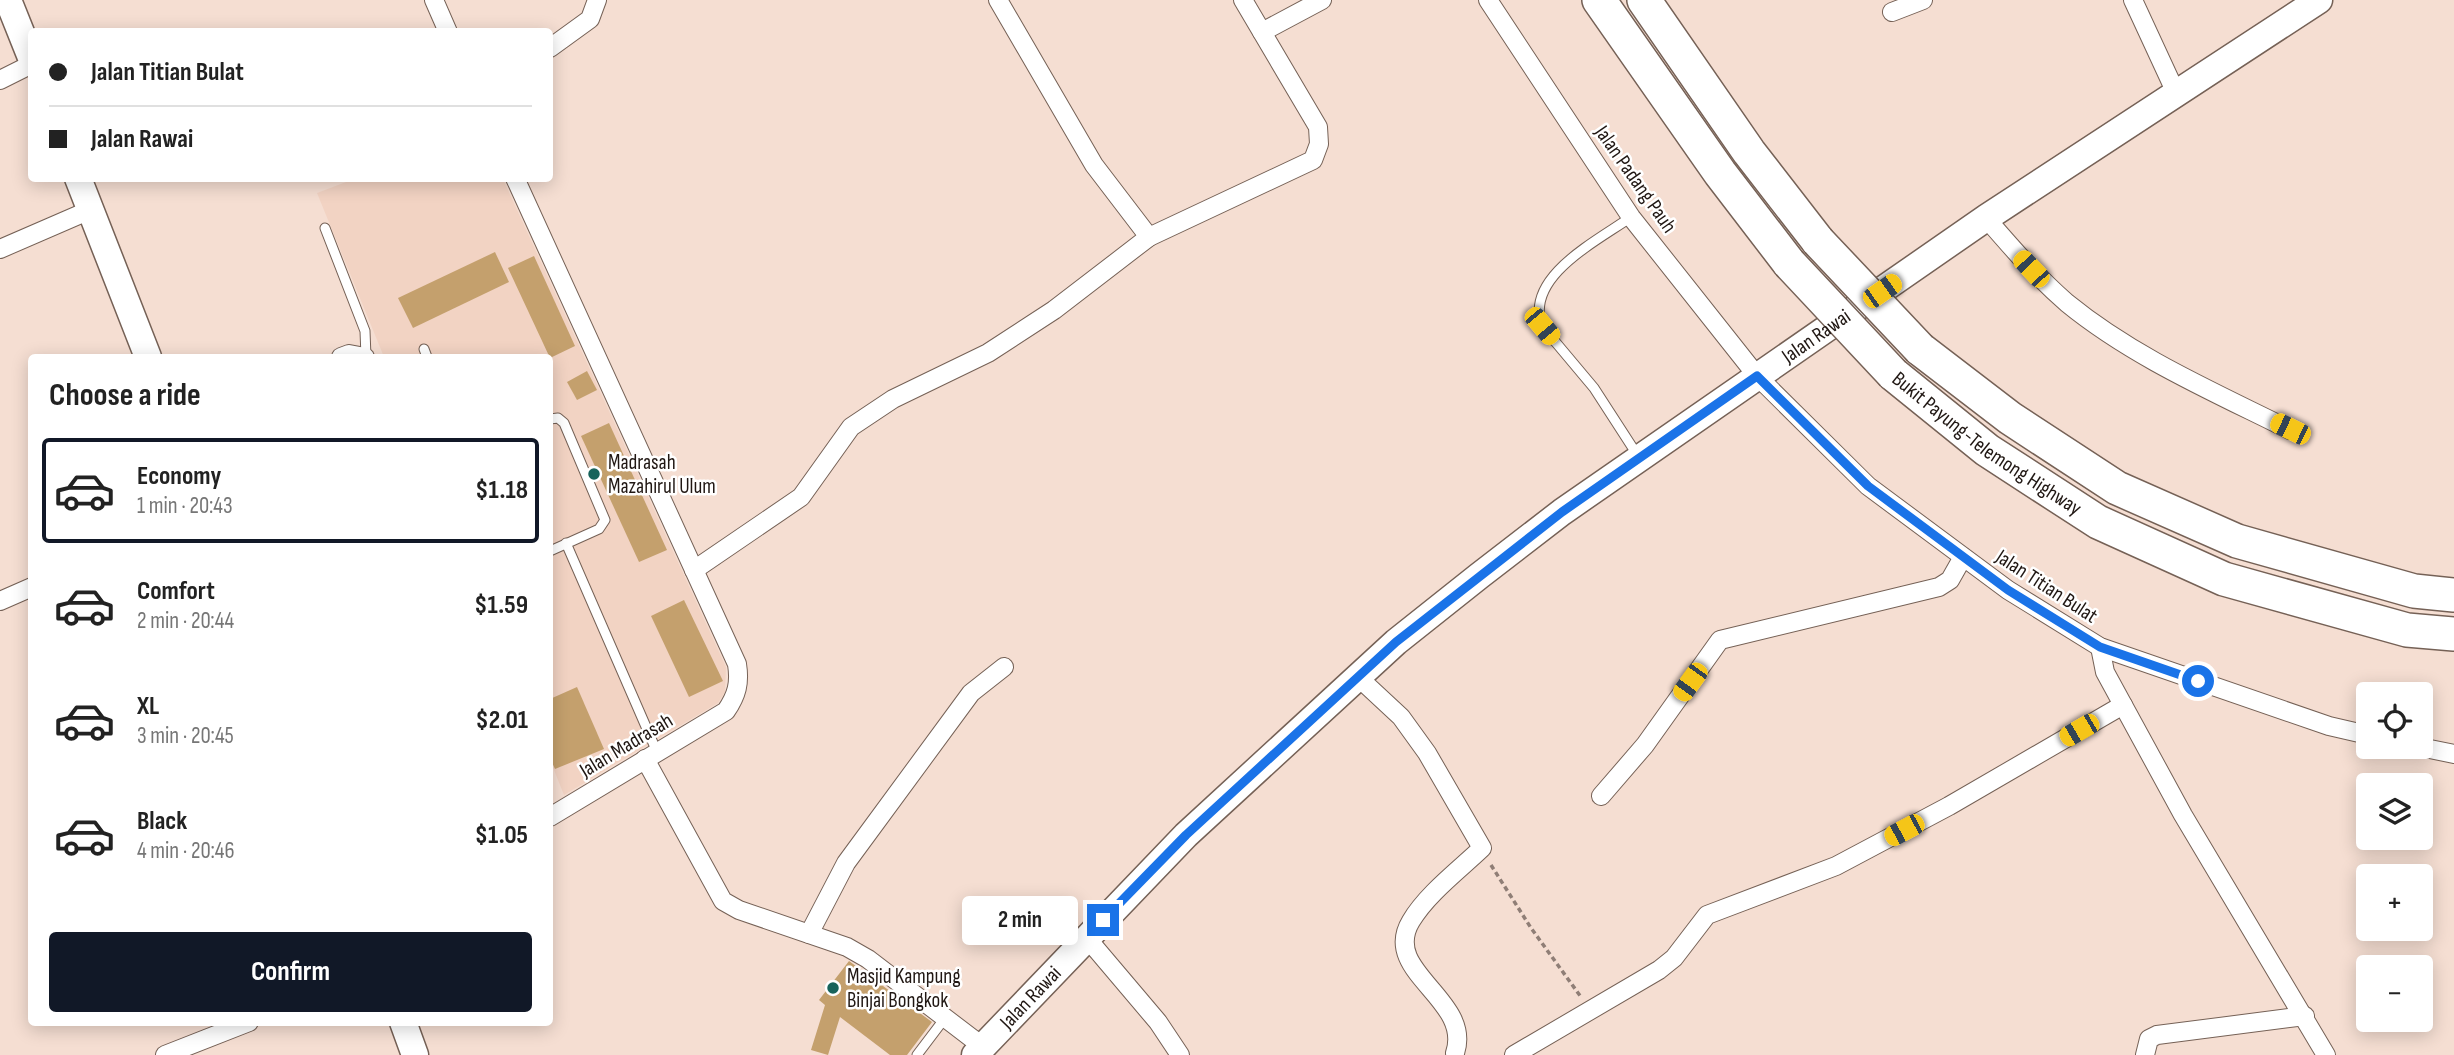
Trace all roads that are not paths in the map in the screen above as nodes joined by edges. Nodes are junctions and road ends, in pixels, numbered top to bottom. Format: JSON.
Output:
{"nodes":[{"id":1,"x":8,"y":0,"type":"edge"},
{"id":2,"x":434,"y":0,"type":"edge"},
{"id":3,"x":597,"y":0,"type":"edge"},
{"id":4,"x":998,"y":0,"type":"edge"},
{"id":5,"x":1243,"y":0,"type":"edge"},
{"id":6,"x":1322,"y":0,"type":"edge"},
{"id":7,"x":1488,"y":0,"type":"edge"},
{"id":8,"x":1599,"y":0,"type":"edge"},
{"id":9,"x":1644,"y":0,"type":"edge"},
{"id":10,"x":1923,"y":0,"type":"edge"},
{"id":11,"x":2133,"y":0,"type":"edge"},
{"id":12,"x":2319,"y":0,"type":"edge"},
{"id":13,"x":1892,"y":12,"type":"dead end"},
{"id":14,"x":446,"y":28,"type":"edge"},
{"id":15,"x":1262,"y":32,"type":"junction"},
{"id":16,"x":553,"y":46,"type":"edge"},
{"id":17,"x":28,"y":52,"type":"edge"},
{"id":18,"x":28,"y":64,"type":"edge"},
{"id":19,"x":0,"y":80,"type":"edge"},
{"id":20,"x":2176,"y":93,"type":"junction"},
{"id":21,"x":80,"y":182,"type":"edge"},
{"id":22,"x":517,"y":182,"type":"edge"},
{"id":23,"x":90,"y":210,"type":"junction"},
{"id":24,"x":1631,"y":217,"type":"junction"},
{"id":25,"x":1986,"y":218,"type":"junction"},
{"id":26,"x":325,"y":228,"type":"dead end"},
{"id":27,"x":1149,"y":237,"type":"junction"},
{"id":28,"x":0,"y":249,"type":"edge"},
{"id":29,"x":147,"y":354,"type":"edge"},
{"id":30,"x":366,"y":354,"type":"edge"},
{"id":31,"x":1757,"y":376,"type":"junction"},
{"id":32,"x":553,"y":419,"type":"edge"},
{"id":33,"x":2290,"y":429,"type":"dead end"},
{"id":34,"x":1639,"y":458,"type":"junction"},
{"id":35,"x":566,"y":543,"type":"junction"},
{"id":36,"x":553,"y":550,"type":"edge"},
{"id":37,"x":1963,"y":557,"type":"junction"},
{"id":38,"x":694,"y":570,"type":"junction"},
{"id":39,"x":28,"y":589,"type":"edge"},
{"id":40,"x":2454,"y":595,"type":"edge"},
{"id":41,"x":0,"y":601,"type":"edge"},
{"id":42,"x":2454,"y":634,"type":"edge"},
{"id":43,"x":2100,"y":647,"type":"junction"},
{"id":44,"x":1004,"y":667,"type":"dead end"},
{"id":45,"x":1357,"y":677,"type":"junction"},
{"id":46,"x":2123,"y":705,"type":"junction"},
{"id":47,"x":2356,"y":732,"type":"edge"},
{"id":48,"x":2433,"y":750,"type":"edge"},
{"id":49,"x":2454,"y":754,"type":"edge"},
{"id":50,"x":651,"y":756,"type":"junction"},
{"id":51,"x":1601,"y":796,"type":"dead end"},
{"id":52,"x":553,"y":815,"type":"edge"},
{"id":53,"x":809,"y":934,"type":"junction"},
{"id":54,"x":1086,"y":937,"type":"junction"},
{"id":55,"x":2305,"y":1016,"type":"junction"},
{"id":56,"x":945,"y":1018,"type":"junction"},
{"id":57,"x":239,"y":1026,"type":"edge"},
{"id":58,"x":405,"y":1026,"type":"edge"},
{"id":59,"x":978,"y":1051,"type":"edge"},
{"id":60,"x":1454,"y":1054,"type":"edge"},
{"id":61,"x":165,"y":1055,"type":"edge"},
{"id":62,"x":415,"y":1055,"type":"edge"},
{"id":63,"x":917,"y":1055,"type":"edge"},
{"id":64,"x":1180,"y":1055,"type":"edge"},
{"id":65,"x":1514,"y":1055,"type":"edge"},
{"id":66,"x":2145,"y":1055,"type":"edge"},
{"id":67,"x":2326,"y":1055,"type":"edge"}],
"edges":[{"from":1,"to":17,"type":"main road"},
{"from":2,"to":14,"type":"street"},
{"from":3,"to":16,"type":"street"},
{"from":4,"to":27,"type":"street"},
{"from":5,"to":15,"type":"street"},
{"from":6,"to":15,"type":"street"},
{"from":7,"to":24,"type":"street","name":"Jalan Padang Pauh"},
{"from":8,"to":42,"type":"highway","name":"Bukit Payung-Telemong Highway","bridge":true},
{"from":9,"to":40,"type":"highway","name":"Bukit Payung-Telemong Highway","bridge":true},
{"from":10,"to":13,"type":"street"},
{"from":11,"to":20,"type":"street"},
{"from":12,"to":20,"type":"main road","name":"Jalan Rawai"},
{"from":15,"to":27,"type":"street"},
{"from":18,"to":19,"type":"street"},
{"from":20,"to":25,"type":"main road","name":"Jalan Rawai"},
{"from":21,"to":23,"type":"main road"},
{"from":22,"to":38,"type":"street"},
{"from":23,"to":28,"type":"street"},
{"from":23,"to":29,"type":"main road"},
{"from":24,"to":31,"type":"street","name":"Jalan Padang Pauh"},
{"from":24,"to":34,"type":"lane"},
{"from":25,"to":31,"type":"main road","name":"Jalan Rawai"},
{"from":25,"to":33,"type":"street"},
{"from":26,"to":30,"type":"lane"},
{"from":27,"to":38,"type":"street"},
{"from":31,"to":34,"type":"main road","name":"Jalan Rawai"},
{"from":31,"to":37,"type":"street","name":"Jalan Titian Bulat"},
{"from":32,"to":35,"type":"lane"},
{"from":34,"to":45,"type":"main road","name":"Jalan Rawai"},
{"from":35,"to":36,"type":"lane"},
{"from":35,"to":50,"type":"lane"},
{"from":37,"to":43,"type":"street","name":"Jalan Titian Bulat"},
{"from":37,"to":51,"type":"street"},
{"from":38,"to":50,"type":"street","name":"Jalan Madrasah"},
{"from":39,"to":41,"type":"street"},
{"from":43,"to":46,"type":"street"},
{"from":43,"to":47,"type":"street","name":"Jalan Titian Bulat"},
{"from":44,"to":53,"type":"street"},
{"from":45,"to":54,"type":"main road","name":"Jalan Rawai"},
{"from":45,"to":60,"type":"street"},
{"from":46,"to":55,"type":"street"},
{"from":46,"to":65,"type":"street"},
{"from":48,"to":49,"type":"street"},
{"from":50,"to":52,"type":"street","name":"Jalan Madrasah"},
{"from":50,"to":53,"type":"street"},
{"from":53,"to":56,"type":"street"},
{"from":54,"to":59,"type":"main road","name":"Jalan Rawai"},
{"from":54,"to":64,"type":"street"},
{"from":55,"to":66,"type":"street"},
{"from":55,"to":67,"type":"street"},
{"from":56,"to":59,"type":"street"},
{"from":56,"to":63,"type":"lane"},
{"from":57,"to":61,"type":"street"},
{"from":58,"to":62,"type":"main road"}]}
